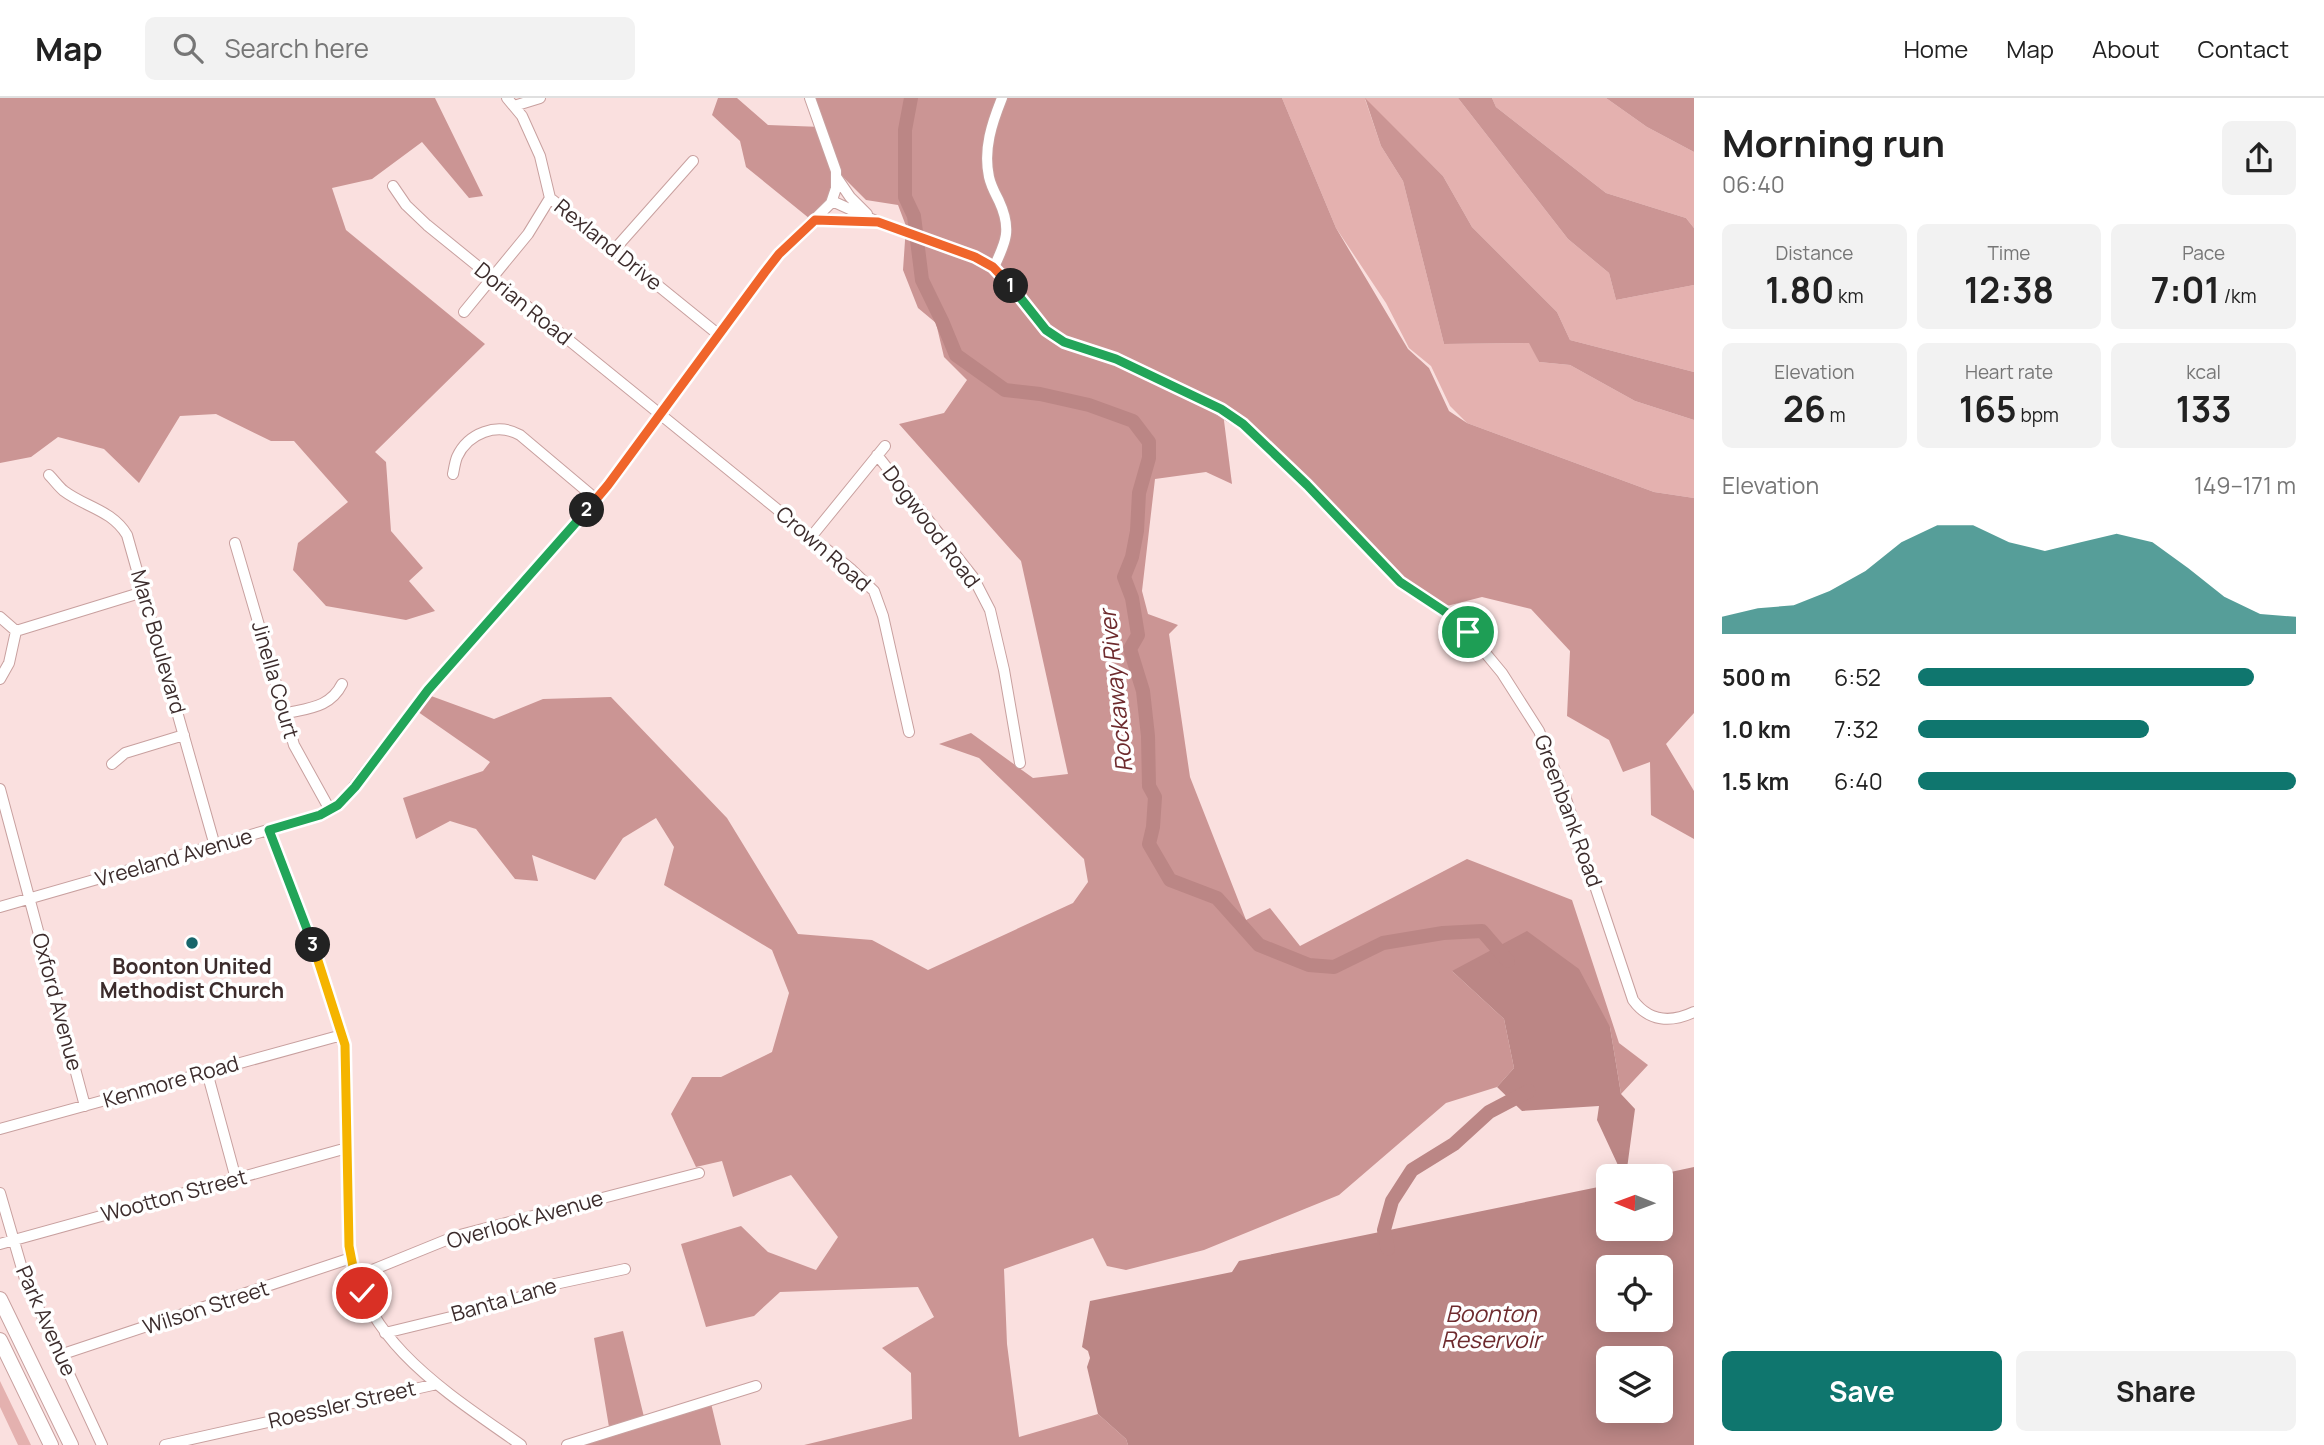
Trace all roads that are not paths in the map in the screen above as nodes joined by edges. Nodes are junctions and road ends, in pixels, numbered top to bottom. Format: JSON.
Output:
{"nodes":[{"id":1,"x":540,"y":98,"type":"edge"},
{"id":2,"x":810,"y":98,"type":"edge"},
{"id":3,"x":1002,"y":98,"type":"edge"},
{"id":4,"x":510,"y":102,"type":"edge"},
{"id":5,"x":693,"y":161,"type":"dead end"},
{"id":6,"x":836,"y":175,"type":"junction"},
{"id":7,"x":393,"y":186,"type":"dead end"},
{"id":8,"x":550,"y":198,"type":"junction"},
{"id":9,"x":832,"y":201,"type":"junction"},
{"id":10,"x":815,"y":220,"type":"junction"},
{"id":11,"x":878,"y":222,"type":"junction"},
{"id":12,"x":614,"y":250,"type":"junction"},
{"id":13,"x":993,"y":267,"type":"junction"},
{"id":14,"x":492,"y":278,"type":"junction"},
{"id":15,"x":464,"y":312,"type":"dead end"},
{"id":16,"x":719,"y":335,"type":"junction"},
{"id":17,"x":660,"y":415,"type":"junction"},
{"id":18,"x":453,"y":474,"type":"dead end"},
{"id":19,"x":49,"y":475,"type":"dead end"},
{"id":20,"x":596,"y":499,"type":"junction"},
{"id":21,"x":811,"y":537,"type":"junction"},
{"id":22,"x":235,"y":543,"type":"dead end"},
{"id":23,"x":143,"y":592,"type":"junction"},
{"id":24,"x":0,"y":617,"type":"edge"},
{"id":25,"x":16,"y":631,"type":"junction"},
{"id":26,"x":0,"y":679,"type":"edge"},
{"id":27,"x":342,"y":684,"type":"dead end"},
{"id":28,"x":284,"y":715,"type":"junction"},
{"id":29,"x":909,"y":732,"type":"dead end"},
{"id":30,"x":184,"y":735,"type":"junction"},
{"id":31,"x":1020,"y":763,"type":"dead end"},
{"id":32,"x":112,"y":764,"type":"dead end"},
{"id":33,"x":0,"y":789,"type":"edge"},
{"id":34,"x":330,"y":810,"type":"junction"},
{"id":35,"x":269,"y":830,"type":"junction"},
{"id":36,"x":215,"y":846,"type":"junction"},
{"id":37,"x":28,"y":899,"type":"junction"},
{"id":38,"x":0,"y":907,"type":"edge"},
{"id":39,"x":1694,"y":1012,"type":"edge"},
{"id":40,"x":342,"y":1035,"type":"junction"},
{"id":41,"x":207,"y":1072,"type":"junction"},
{"id":42,"x":85,"y":1106,"type":"junction"},
{"id":43,"x":0,"y":1129,"type":"edge"},
{"id":44,"x":347,"y":1148,"type":"junction"},
{"id":45,"x":699,"y":1173,"type":"dead end"},
{"id":46,"x":236,"y":1179,"type":"junction"},
{"id":47,"x":0,"y":1193,"type":"edge"},
{"id":48,"x":12,"y":1240,"type":"junction"},
{"id":49,"x":0,"y":1244,"type":"edge"},
{"id":50,"x":351,"y":1258,"type":"junction"},
{"id":51,"x":625,"y":1269,"type":"dead end"},
{"id":52,"x":355,"y":1277,"type":"junction"},
{"id":53,"x":0,"y":1298,"type":"edge"},
{"id":54,"x":384,"y":1333,"type":"junction"},
{"id":55,"x":0,"y":1340,"type":"edge"},
{"id":56,"x":60,"y":1355,"type":"junction"},
{"id":57,"x":437,"y":1384,"type":"junction"},
{"id":58,"x":757,"y":1386,"type":"dead end"},
{"id":59,"x":51,"y":1445,"type":"edge"},
{"id":60,"x":71,"y":1445,"type":"edge"},
{"id":61,"x":102,"y":1445,"type":"edge"},
{"id":62,"x":169,"y":1445,"type":"edge"},
{"id":63,"x":521,"y":1445,"type":"edge"},
{"id":64,"x":568,"y":1445,"type":"edge"}],
"edges":[{"from":1,"to":4,"type":"street"},
{"from":2,"to":6,"type":"street"},
{"from":3,"to":13,"type":"street"},
{"from":4,"to":8,"type":"street","name":"Rexland Drive"},
{"from":5,"to":12,"type":"street"},
{"from":6,"to":9,"type":"street"},
{"from":6,"to":11,"type":"street","name":"Greenbank Road"},
{"from":7,"to":14,"type":"street","name":"Dorian Road"},
{"from":8,"to":12,"type":"street","name":"Rexland Drive"},
{"from":8,"to":14,"type":"street"},
{"from":9,"to":10,"type":"street","name":"Vreeland Avenue"},
{"from":9,"to":11,"type":"street","name":"Greenbank Road"},
{"from":10,"to":11,"type":"street","name":"Greenbank Road"},
{"from":10,"to":16,"type":"street","name":"Vreeland Avenue"},
{"from":11,"to":13,"type":"street","name":"Greenbank Road"},
{"from":12,"to":16,"type":"street","name":"Rexland Drive"},
{"from":13,"to":39,"type":"street","name":"Greenbank Road"},
{"from":14,"to":15,"type":"street"},
{"from":14,"to":17,"type":"street","name":"Dorian Road"},
{"from":16,"to":17,"type":"street","name":"Vreeland Avenue"},
{"from":17,"to":20,"type":"street","name":"Vreeland Avenue"},
{"from":17,"to":21,"type":"street","name":"Crown Road"},
{"from":18,"to":20,"type":"street"},
{"from":19,"to":23,"type":"street","name":"Marc Boulevard"},
{"from":20,"to":34,"type":"street","name":"Vreeland Avenue"},
{"from":21,"to":29,"type":"street","name":"Crown Road"},
{"from":21,"to":31,"type":"street","name":"Dogwood Road"},
{"from":22,"to":28,"type":"street","name":"Jinella Court"},
{"from":23,"to":25,"type":"street"},
{"from":23,"to":30,"type":"street","name":"Marc Boulevard"},
{"from":24,"to":25,"type":"street"},
{"from":25,"to":26,"type":"street"},
{"from":27,"to":28,"type":"street"},
{"from":28,"to":34,"type":"street","name":"Jinella Court"},
{"from":30,"to":32,"type":"street"},
{"from":30,"to":36,"type":"street","name":"Marc Boulevard"},
{"from":33,"to":37,"type":"street","name":"Oxford Avenue"},
{"from":34,"to":35,"type":"street","name":"Vreeland Avenue"},
{"from":35,"to":36,"type":"street","name":"Vreeland Avenue"},
{"from":35,"to":40,"type":"street"},
{"from":36,"to":37,"type":"street","name":"Vreeland Avenue"},
{"from":37,"to":38,"type":"street","name":"Vreeland Avenue"},
{"from":37,"to":42,"type":"street","name":"Oxford Avenue"},
{"from":40,"to":41,"type":"street","name":"Kenmore Road"},
{"from":40,"to":44,"type":"street"},
{"from":41,"to":42,"type":"street","name":"Kenmore Road"},
{"from":41,"to":46,"type":"street"},
{"from":42,"to":43,"type":"street","name":"Kenmore Road"},
{"from":44,"to":46,"type":"street","name":"Wootton Street"},
{"from":44,"to":50,"type":"street"},
{"from":45,"to":52,"type":"street","name":"Overlook Avenue"},
{"from":46,"to":48,"type":"street","name":"Wootton Street"},
{"from":47,"to":48,"type":"street","name":"Park Avenue"},
{"from":48,"to":49,"type":"street","name":"Wootton Street"},
{"from":48,"to":56,"type":"street","name":"Park Avenue"},
{"from":50,"to":52,"type":"street"},
{"from":50,"to":56,"type":"street","name":"Wilson Street"},
{"from":51,"to":54,"type":"street","name":"Banta Lane"},
{"from":52,"to":54,"type":"street"},
{"from":53,"to":60,"type":"highway"},
{"from":54,"to":57,"type":"street"},
{"from":55,"to":59,"type":"highway"},
{"from":56,"to":61,"type":"street","name":"Park Avenue"},
{"from":57,"to":62,"type":"street","name":"Roessler Street"},
{"from":57,"to":63,"type":"street"},
{"from":58,"to":64,"type":"street"}]}
